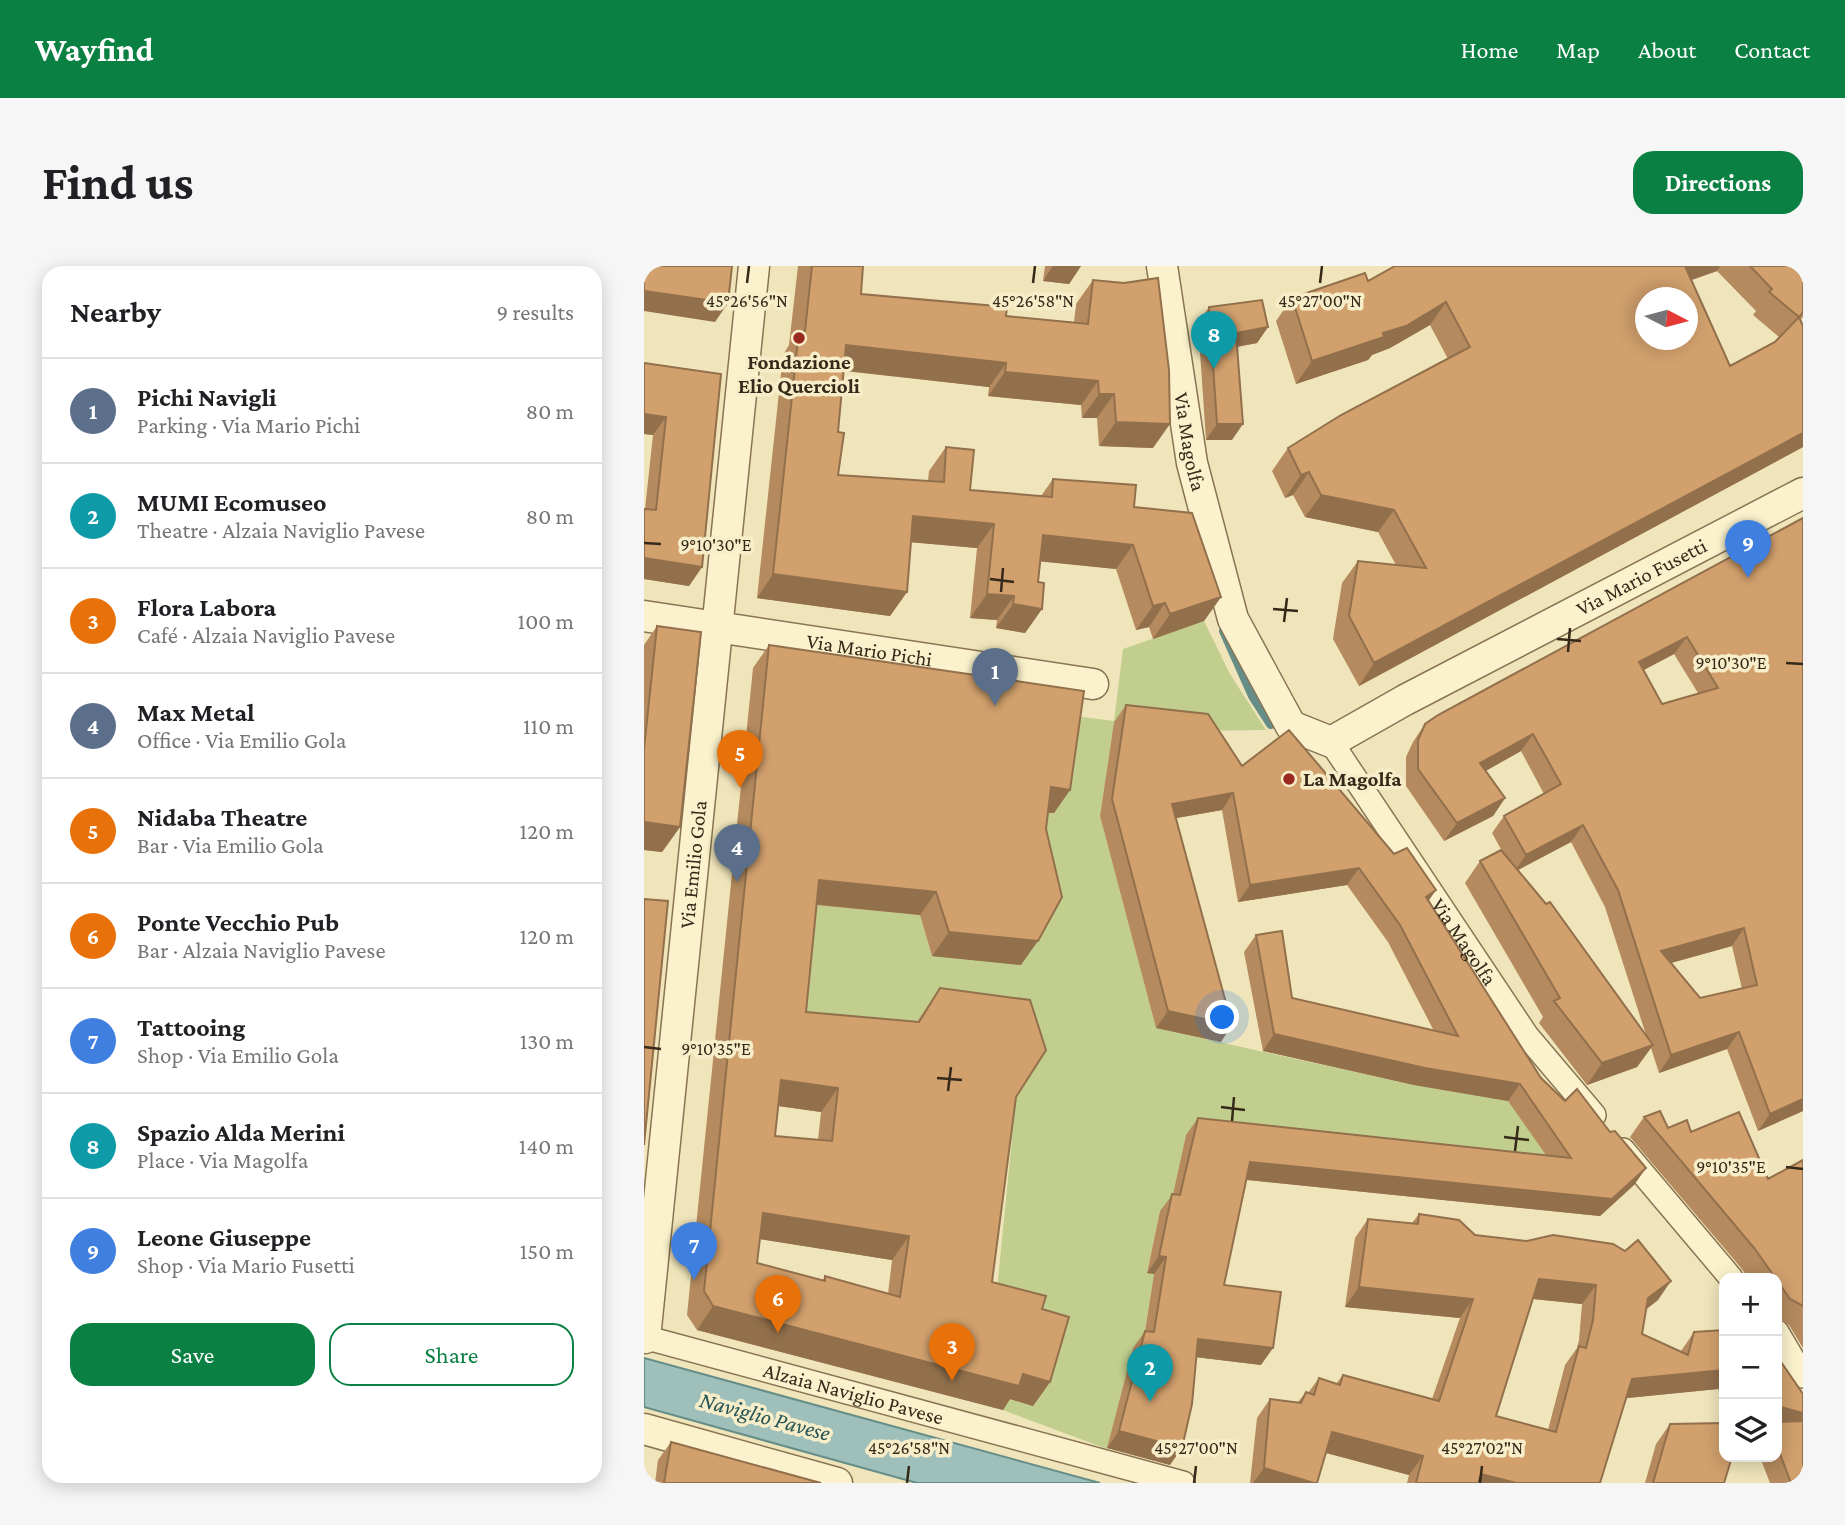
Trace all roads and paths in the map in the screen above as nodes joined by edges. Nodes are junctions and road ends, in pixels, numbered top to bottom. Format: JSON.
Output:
{"nodes":[{"id":1,"x":754,"y":266,"type":"edge"},
{"id":2,"x":1162,"y":266,"type":"edge"},
{"id":3,"x":1803,"y":493,"type":"edge"},
{"id":4,"x":644,"y":617,"type":"edge"},
{"id":5,"x":717,"y":627,"type":"junction"},
{"id":6,"x":1093,"y":684,"type":"dead end"},
{"id":7,"x":1331,"y":742,"type":"junction"},
{"id":8,"x":1727,"y":1273,"type":"edge"},
{"id":9,"x":1779,"y":1336,"type":"edge"},
{"id":10,"x":645,"y":1338,"type":"edge"},
{"id":11,"x":1803,"y":1376,"type":"edge"},
{"id":12,"x":644,"y":1429,"type":"edge"},
{"id":13,"x":838,"y":1483,"type":"edge"},
{"id":14,"x":1183,"y":1483,"type":"edge"}],
"edges":[{"from":1,"to":5,"type":"street","name":"Via Emilio Gola"},
{"from":2,"to":7,"type":"street","name":"Via Magolfa"},
{"from":3,"to":7,"type":"street","name":"Via Mario Fusetti"},
{"from":4,"to":5,"type":"street","name":"Via Mario Pichi"},
{"from":5,"to":6,"type":"street","name":"Via Mario Pichi"},
{"from":5,"to":10,"type":"street","name":"Via Emilio Gola"},
{"from":7,"to":8,"type":"street","name":"Via Magolfa"},
{"from":9,"to":11,"type":"street"},
{"from":10,"to":14,"type":"street","name":"Alzaia Naviglio Pavese"},
{"from":12,"to":13,"type":"street"}]}
